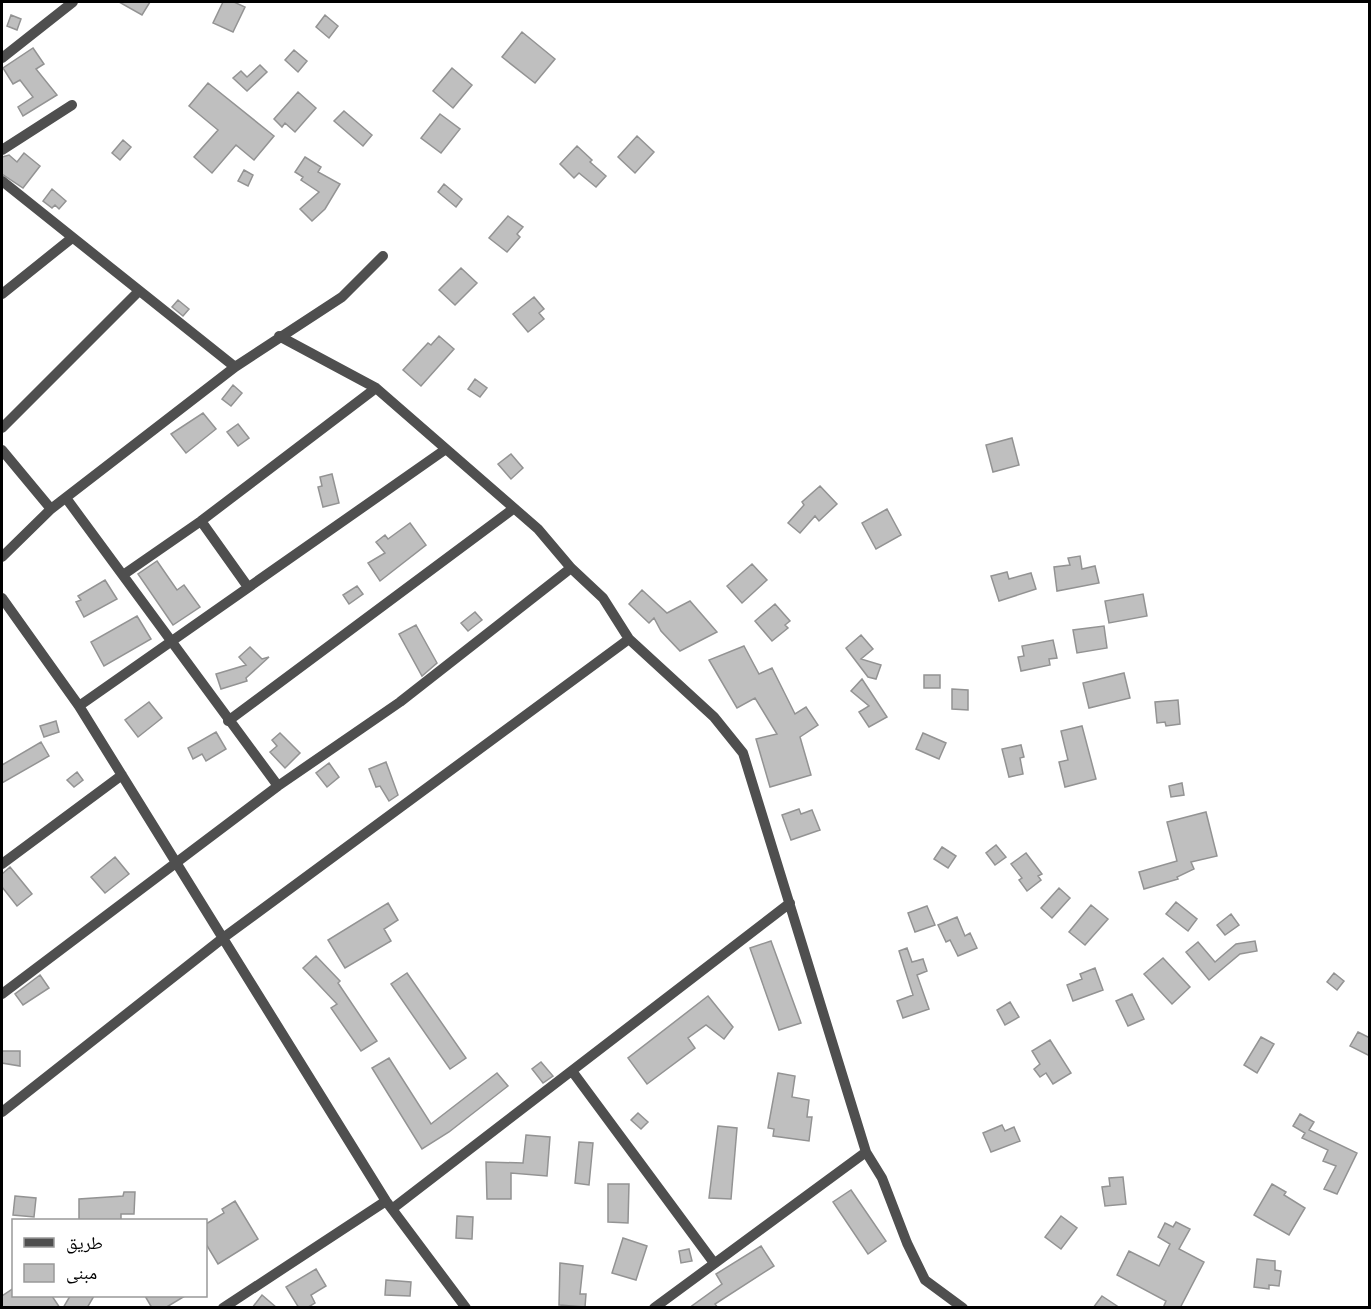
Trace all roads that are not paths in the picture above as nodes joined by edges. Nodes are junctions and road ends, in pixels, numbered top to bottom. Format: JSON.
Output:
{"nodes":[{"id":1,"x":73,"y":2,"type":"edge"},
{"id":2,"x":2,"y":58,"type":"edge"},
{"id":3,"x":72,"y":105,"type":"dead end"},
{"id":4,"x":2,"y":150,"type":"edge"},
{"id":5,"x":2,"y":181,"type":"edge"},
{"id":6,"x":72,"y":238,"type":"junction"},
{"id":7,"x":383,"y":256,"type":"dead end"},
{"id":8,"x":139,"y":291,"type":"junction"},
{"id":9,"x":2,"y":294,"type":"edge"},
{"id":10,"x":279,"y":336,"type":"junction"},
{"id":11,"x":235,"y":367,"type":"junction"},
{"id":12,"x":376,"y":388,"type":"junction"},
{"id":13,"x":2,"y":428,"type":"edge"},
{"id":14,"x":446,"y":449,"type":"junction"},
{"id":15,"x":2,"y":450,"type":"edge"},
{"id":16,"x":66,"y":498,"type":"junction"},
{"id":17,"x":51,"y":509,"type":"junction"},
{"id":18,"x":513,"y":509,"type":"junction"},
{"id":19,"x":201,"y":521,"type":"junction"},
{"id":20,"x":2,"y":556,"type":"edge"},
{"id":21,"x":571,"y":568,"type":"junction"},
{"id":22,"x":123,"y":574,"type":"junction"},
{"id":23,"x":248,"y":587,"type":"junction"},
{"id":24,"x":2,"y":598,"type":"edge"},
{"id":25,"x":628,"y":639,"type":"junction"},
{"id":26,"x":170,"y":642,"type":"junction"},
{"id":27,"x":79,"y":706,"type":"junction"},
{"id":28,"x":228,"y":722,"type":"junction"},
{"id":29,"x":122,"y":775,"type":"junction"},
{"id":30,"x":278,"y":786,"type":"junction"},
{"id":31,"x":176,"y":861,"type":"junction"},
{"id":32,"x":2,"y":864,"type":"edge"},
{"id":33,"x":790,"y":903,"type":"junction"},
{"id":34,"x":224,"y":938,"type":"junction"},
{"id":35,"x":2,"y":994,"type":"edge"},
{"id":36,"x":572,"y":1071,"type":"junction"},
{"id":37,"x":2,"y":1112,"type":"edge"},
{"id":38,"x":866,"y":1152,"type":"junction"},
{"id":39,"x":389,"y":1205,"type":"junction"},
{"id":40,"x":714,"y":1263,"type":"junction"},
{"id":41,"x":658,"y":1306,"type":"edge"},
{"id":42,"x":223,"y":1308,"type":"edge"},
{"id":43,"x":466,"y":1308,"type":"edge"},
{"id":44,"x":963,"y":1308,"type":"edge"}],
"edges":[{"from":1,"to":2,"type":"street"},
{"from":3,"to":4,"type":"street"},
{"from":5,"to":6,"type":"street"},
{"from":6,"to":8,"type":"street"},
{"from":6,"to":9,"type":"street"},
{"from":7,"to":10,"type":"street"},
{"from":8,"to":11,"type":"street"},
{"from":8,"to":13,"type":"street"},
{"from":10,"to":11,"type":"street"},
{"from":10,"to":12,"type":"street"},
{"from":11,"to":16,"type":"street"},
{"from":12,"to":14,"type":"street"},
{"from":12,"to":19,"type":"street"},
{"from":14,"to":18,"type":"street"},
{"from":14,"to":23,"type":"street"},
{"from":15,"to":17,"type":"street"},
{"from":16,"to":17,"type":"street"},
{"from":16,"to":22,"type":"street"},
{"from":17,"to":20,"type":"street"},
{"from":18,"to":21,"type":"street"},
{"from":18,"to":28,"type":"street"},
{"from":19,"to":22,"type":"street"},
{"from":19,"to":23,"type":"street"},
{"from":21,"to":25,"type":"street"},
{"from":21,"to":30,"type":"street"},
{"from":22,"to":26,"type":"street"},
{"from":23,"to":26,"type":"street"},
{"from":24,"to":27,"type":"street"},
{"from":25,"to":33,"type":"street"},
{"from":25,"to":34,"type":"street"},
{"from":26,"to":27,"type":"street"},
{"from":26,"to":28,"type":"street"},
{"from":27,"to":29,"type":"street"},
{"from":28,"to":30,"type":"street"},
{"from":29,"to":31,"type":"street"},
{"from":29,"to":32,"type":"street"},
{"from":30,"to":31,"type":"street"},
{"from":31,"to":34,"type":"street"},
{"from":31,"to":35,"type":"street"},
{"from":33,"to":36,"type":"street"},
{"from":33,"to":38,"type":"street"},
{"from":34,"to":37,"type":"street"},
{"from":34,"to":39,"type":"street"},
{"from":36,"to":39,"type":"street"},
{"from":36,"to":40,"type":"street"},
{"from":38,"to":40,"type":"street"},
{"from":38,"to":44,"type":"street"},
{"from":39,"to":42,"type":"street"},
{"from":39,"to":43,"type":"street"},
{"from":40,"to":41,"type":"street"}]}
